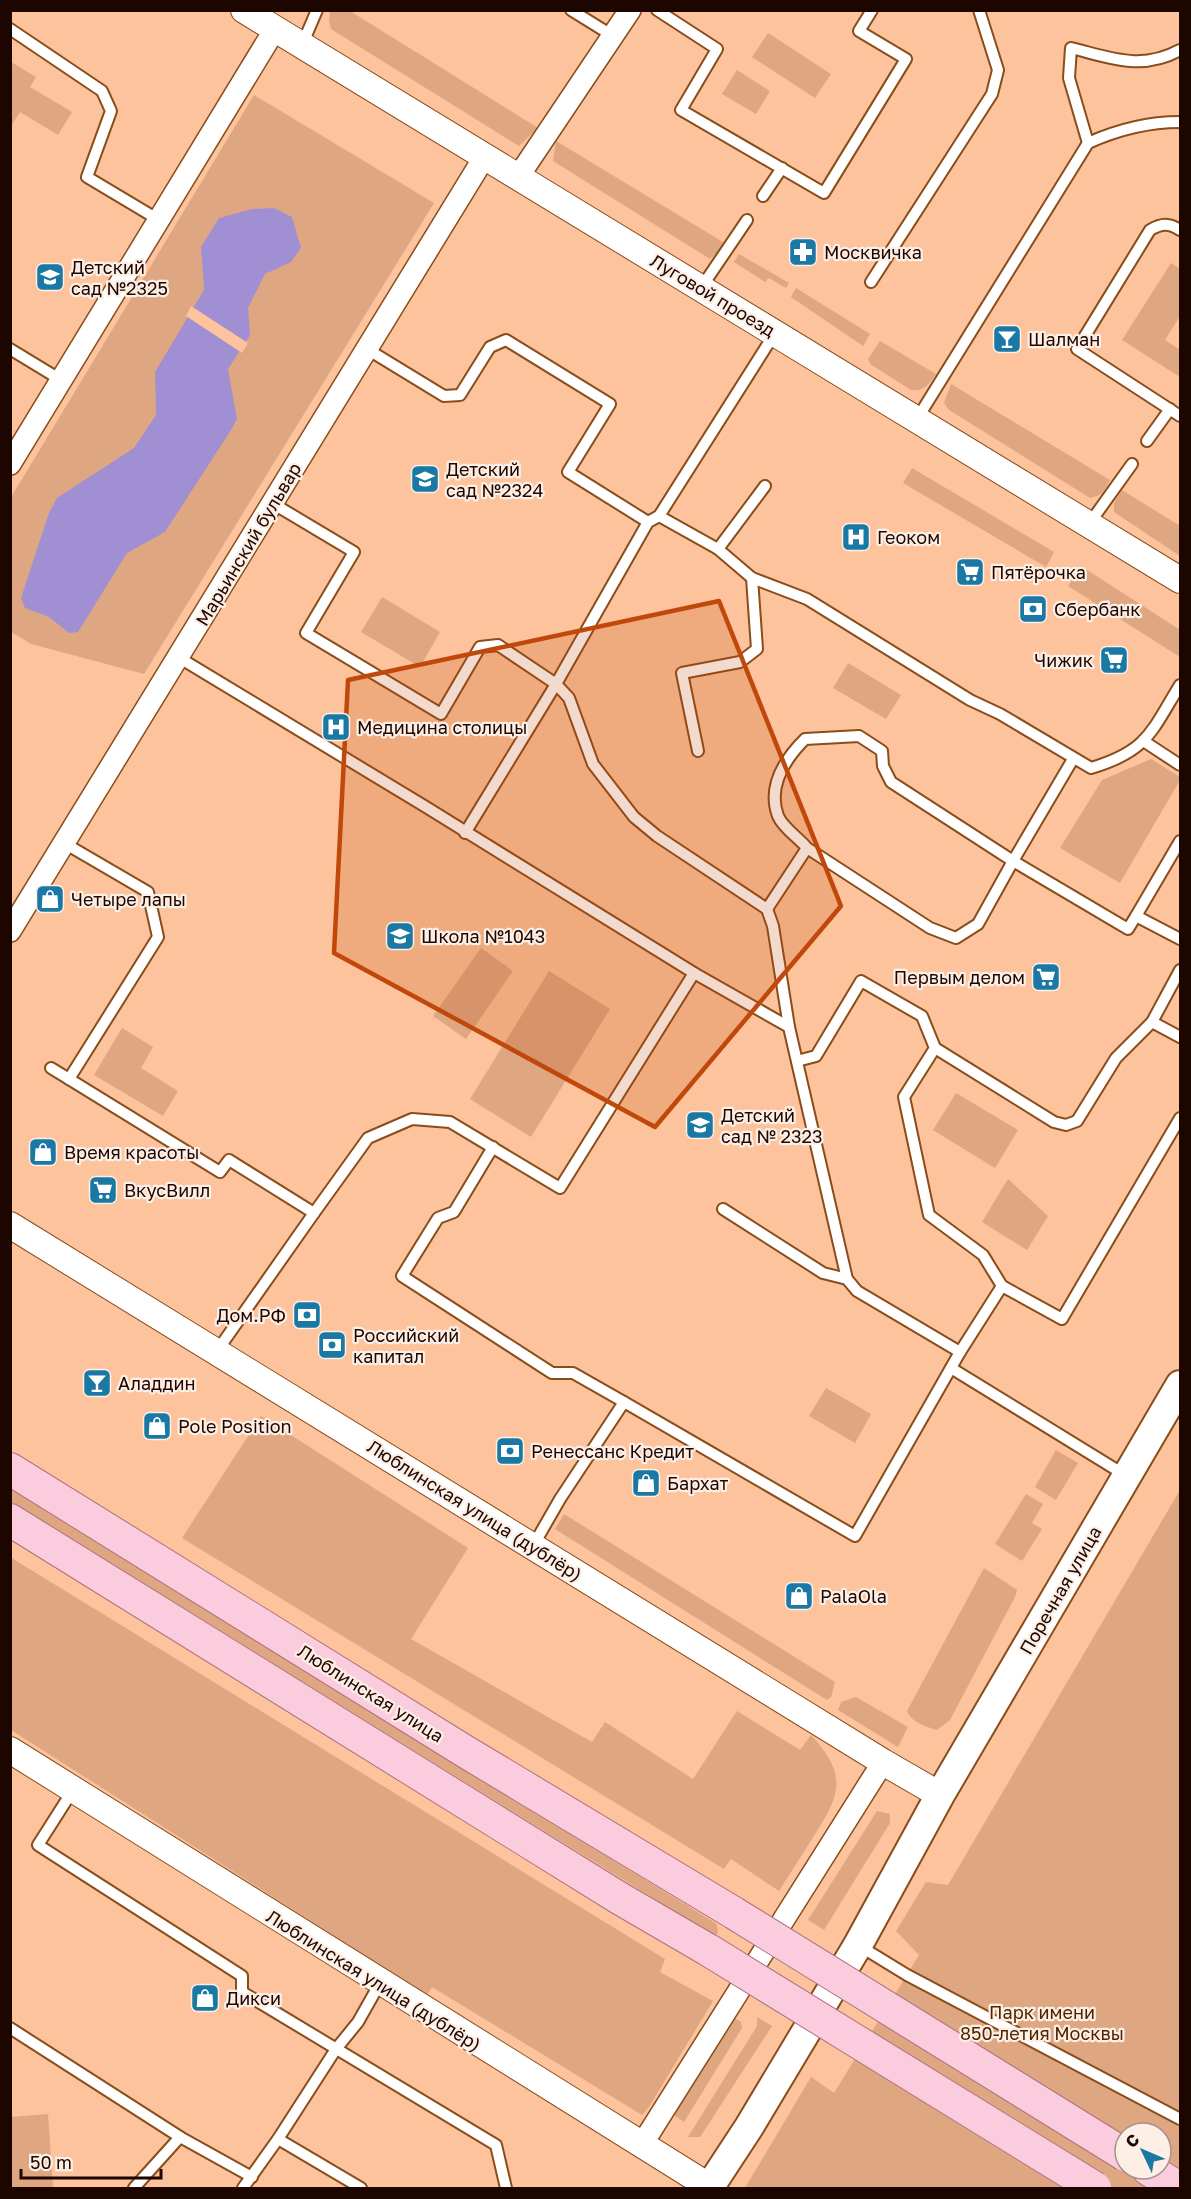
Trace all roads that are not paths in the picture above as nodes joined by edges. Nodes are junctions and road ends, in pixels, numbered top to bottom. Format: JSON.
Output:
{"nodes":[{"id":1,"x":244,"y":10,"type":"edge"},
{"id":2,"x":317,"y":10,"type":"edge"},
{"id":3,"x":571,"y":10,"type":"edge"},
{"id":4,"x":630,"y":10,"type":"edge"},
{"id":5,"x":657,"y":10,"type":"edge"},
{"id":6,"x":872,"y":10,"type":"edge"},
{"id":7,"x":979,"y":10,"type":"edge"},
{"id":8,"x":10,"y":29,"type":"edge"},
{"id":9,"x":275,"y":29,"type":"junction"},
{"id":10,"x":613,"y":36,"type":"junction"},
{"id":11,"x":301,"y":45,"type":"junction"},
{"id":12,"x":1180,"y":50,"type":"edge"},
{"id":13,"x":1180,"y":122,"type":"edge"},
{"id":14,"x":1088,"y":143,"type":"junction"},
{"id":15,"x":485,"y":156,"type":"junction"},
{"id":16,"x":782,"y":168,"type":"junction"},
{"id":17,"x":518,"y":177,"type":"junction"},
{"id":18,"x":763,"y":195,"type":"dead end"},
{"id":19,"x":159,"y":220,"type":"junction"},
{"id":20,"x":747,"y":220,"type":"dead end"},
{"id":21,"x":1180,"y":230,"type":"edge"},
{"id":22,"x":871,"y":282,"type":"dead end"},
{"id":23,"x":701,"y":288,"type":"junction"},
{"id":24,"x":775,"y":333,"type":"junction"},
{"id":25,"x":10,"y":349,"type":"edge"},
{"id":26,"x":367,"y":349,"type":"junction"},
{"id":27,"x":62,"y":380,"type":"junction"},
{"id":28,"x":1170,"y":409,"type":"junction"},
{"id":29,"x":1180,"y":416,"type":"edge"},
{"id":30,"x":917,"y":420,"type":"junction"},
{"id":31,"x":1147,"y":441,"type":"dead end"},
{"id":32,"x":10,"y":464,"type":"edge"},
{"id":33,"x":1131,"y":464,"type":"dead end"},
{"id":34,"x":765,"y":486,"type":"dead end"},
{"id":35,"x":272,"y":503,"type":"junction"},
{"id":36,"x":659,"y":516,"type":"junction"},
{"id":37,"x":648,"y":522,"type":"junction"},
{"id":38,"x":1089,"y":524,"type":"junction"},
{"id":39,"x":718,"y":549,"type":"junction"},
{"id":40,"x":752,"y":578,"type":"junction"},
{"id":41,"x":1180,"y":580,"type":"edge"},
{"id":42,"x":178,"y":657,"type":"junction"},
{"id":43,"x":556,"y":684,"type":"junction"},
{"id":44,"x":1180,"y":685,"type":"edge"},
{"id":45,"x":1145,"y":742,"type":"junction"},
{"id":46,"x":698,"y":751,"type":"dead end"},
{"id":47,"x":1073,"y":759,"type":"junction"},
{"id":48,"x":1180,"y":765,"type":"edge"},
{"id":49,"x":465,"y":833,"type":"junction"},
{"id":50,"x":1180,"y":841,"type":"edge"},
{"id":51,"x":64,"y":843,"type":"junction"},
{"id":52,"x":807,"y":848,"type":"junction"},
{"id":53,"x":1013,"y":861,"type":"junction"},
{"id":54,"x":767,"y":909,"type":"junction"},
{"id":55,"x":1136,"y":916,"type":"junction"},
{"id":56,"x":10,"y":931,"type":"edge"},
{"id":57,"x":1180,"y":939,"type":"edge"},
{"id":58,"x":1180,"y":970,"type":"edge"},
{"id":59,"x":694,"y":974,"type":"junction"},
{"id":60,"x":1152,"y":1022,"type":"junction"},
{"id":61,"x":789,"y":1027,"type":"junction"},
{"id":62,"x":1180,"y":1037,"type":"edge"},
{"id":63,"x":935,"y":1048,"type":"junction"},
{"id":64,"x":797,"y":1061,"type":"junction"},
{"id":65,"x":51,"y":1068,"type":"dead end"},
{"id":66,"x":69,"y":1079,"type":"junction"},
{"id":67,"x":1180,"y":1118,"type":"edge"},
{"id":68,"x":493,"y":1147,"type":"junction"},
{"id":69,"x":723,"y":1209,"type":"dead end"},
{"id":70,"x":314,"y":1213,"type":"junction"},
{"id":71,"x":11,"y":1227,"type":"edge"},
{"id":72,"x":847,"y":1279,"type":"junction"},
{"id":73,"x":1002,"y":1286,"type":"junction"},
{"id":74,"x":217,"y":1352,"type":"junction"},
{"id":75,"x":960,"y":1352,"type":"junction"},
{"id":76,"x":951,"y":1368,"type":"junction"},
{"id":77,"x":1180,"y":1385,"type":"edge"},
{"id":78,"x":624,"y":1402,"type":"junction"},
{"id":79,"x":10,"y":1468,"type":"edge"},
{"id":80,"x":1127,"y":1476,"type":"junction"},
{"id":81,"x":10,"y":1520,"type":"edge"},
{"id":82,"x":533,"y":1546,"type":"junction"},
{"id":83,"x":10,"y":1750,"type":"edge"},
{"id":84,"x":883,"y":1762,"type":"junction"},
{"id":85,"x":73,"y":1790,"type":"junction"},
{"id":86,"x":940,"y":1795,"type":"junction"},
{"id":87,"x":858,"y":1945,"type":"junction"},
{"id":88,"x":380,"y":1983,"type":"junction"},
{"id":89,"x":834,"y":1985,"type":"junction"},
{"id":90,"x":865,"y":2012,"type":"dead end"},
{"id":91,"x":10,"y":2028,"type":"edge"},
{"id":92,"x":336,"y":2049,"type":"junction"},
{"id":93,"x":1180,"y":2119,"type":"edge"},
{"id":94,"x":180,"y":2137,"type":"junction"},
{"id":95,"x":279,"y":2139,"type":"junction"},
{"id":96,"x":641,"y":2146,"type":"junction"},
{"id":97,"x":1113,"y":2148,"type":"edge"},
{"id":98,"x":252,"y":2177,"type":"junction"},
{"id":99,"x":134,"y":2188,"type":"edge"},
{"id":100,"x":243,"y":2188,"type":"edge"},
{"id":101,"x":361,"y":2188,"type":"edge"},
{"id":102,"x":506,"y":2188,"type":"edge"},
{"id":103,"x":709,"y":2188,"type":"edge"},
{"id":104,"x":1095,"y":2188,"type":"edge"}],
"edges":[{"from":1,"to":9,"type":"street","name":"Луговой проезд"},
{"from":2,"to":11,"type":"lane"},
{"from":3,"to":10,"type":"lane"},
{"from":4,"to":10,"type":"street"},
{"from":5,"to":16,"type":"lane"},
{"from":6,"to":16,"type":"lane"},
{"from":7,"to":22,"type":"lane"},
{"from":8,"to":19,"type":"lane"},
{"from":9,"to":11,"type":"street","name":"Луговой проезд"},
{"from":9,"to":19,"type":"street"},
{"from":10,"to":17,"type":"street"},
{"from":11,"to":15,"type":"street","name":"Луговой проезд"},
{"from":12,"to":14,"type":"lane"},
{"from":13,"to":14,"type":"lane"},
{"from":14,"to":30,"type":"lane"},
{"from":15,"to":17,"type":"street","name":"Луговой проезд"},
{"from":15,"to":26,"type":"street","name":"Марьинский бульвар"},
{"from":16,"to":18,"type":"lane"},
{"from":17,"to":23,"type":"street","name":"Луговой проезд"},
{"from":19,"to":27,"type":"street"},
{"from":20,"to":23,"type":"lane"},
{"from":21,"to":28,"type":"lane"},
{"from":23,"to":24,"type":"street","name":"Луговой проезд"},
{"from":24,"to":30,"type":"street","name":"Луговой проезд"},
{"from":24,"to":36,"type":"lane"},
{"from":25,"to":27,"type":"lane"},
{"from":26,"to":35,"type":"street","name":"Марьинский бульвар"},
{"from":26,"to":37,"type":"lane"},
{"from":27,"to":32,"type":"street"},
{"from":28,"to":29,"type":"lane"},
{"from":28,"to":31,"type":"lane"},
{"from":30,"to":38,"type":"street","name":"Луговой проезд"},
{"from":33,"to":38,"type":"lane"},
{"from":34,"to":39,"type":"lane"},
{"from":35,"to":42,"type":"street","name":"Марьинский бульвар"},
{"from":35,"to":43,"type":"lane"},
{"from":36,"to":37,"type":"lane"},
{"from":36,"to":39,"type":"lane"},
{"from":37,"to":43,"type":"lane"},
{"from":38,"to":41,"type":"street","name":"Луговой проезд"},
{"from":39,"to":40,"type":"lane"},
{"from":40,"to":46,"type":"lane"},
{"from":40,"to":47,"type":"lane"},
{"from":42,"to":49,"type":"lane"},
{"from":42,"to":51,"type":"street","name":"Марьинский бульвар"},
{"from":43,"to":49,"type":"lane"},
{"from":43,"to":54,"type":"lane"},
{"from":44,"to":45,"type":"lane"},
{"from":45,"to":47,"type":"lane"},
{"from":45,"to":48,"type":"lane"},
{"from":47,"to":53,"type":"lane"},
{"from":49,"to":59,"type":"lane"},
{"from":50,"to":55,"type":"lane"},
{"from":51,"to":56,"type":"street","name":"Марьинский бульвар"},
{"from":51,"to":66,"type":"lane"},
{"from":52,"to":53,"type":"lane"},
{"from":52,"to":53,"type":"lane"},
{"from":52,"to":54,"type":"lane"},
{"from":53,"to":55,"type":"lane"},
{"from":54,"to":61,"type":"lane"},
{"from":55,"to":57,"type":"lane"},
{"from":58,"to":60,"type":"lane"},
{"from":59,"to":61,"type":"lane"},
{"from":59,"to":68,"type":"lane"},
{"from":60,"to":62,"type":"lane"},
{"from":60,"to":63,"type":"lane"},
{"from":61,"to":64,"type":"lane"},
{"from":63,"to":64,"type":"lane"},
{"from":63,"to":73,"type":"lane"},
{"from":64,"to":72,"type":"lane"},
{"from":65,"to":66,"type":"lane"},
{"from":66,"to":70,"type":"lane"},
{"from":67,"to":73,"type":"lane"},
{"from":68,"to":70,"type":"lane"},
{"from":68,"to":78,"type":"lane"},
{"from":69,"to":72,"type":"lane"},
{"from":70,"to":74,"type":"lane"},
{"from":71,"to":74,"type":"street","name":"Люблинская улица (дублёр)"},
{"from":72,"to":75,"type":"lane"},
{"from":73,"to":75,"type":"lane"},
{"from":74,"to":82,"type":"street","name":"Люблинская улица (дублёр)"},
{"from":75,"to":76,"type":"lane"},
{"from":76,"to":78,"type":"lane"},
{"from":76,"to":80,"type":"lane"},
{"from":77,"to":80,"type":"main road","name":"Поречная улица"},
{"from":78,"to":82,"type":"lane"},
{"from":79,"to":97,"type":"main road","name":"Люблинская улица","bridge":true},
{"from":80,"to":86,"type":"main road","name":"Поречная улица"},
{"from":81,"to":104,"type":"main road","bridge":true},
{"from":82,"to":84,"type":"street","name":"Люблинская улица (дублёр)"},
{"from":83,"to":85,"type":"street","name":"Люблинская улица (дублёр)"},
{"from":84,"to":86,"type":"street","name":"Люблинская улица (дублёр)"},
{"from":84,"to":96,"type":"street"},
{"from":85,"to":88,"type":"street","name":"Люблинская улица (дублёр)"},
{"from":85,"to":92,"type":"lane"},
{"from":86,"to":87,"type":"main road","name":"Поречная улица"},
{"from":87,"to":89,"type":"main road","name":"Поречная улица"},
{"from":87,"to":93,"type":"lane"},
{"from":88,"to":92,"type":"lane"},
{"from":88,"to":96,"type":"street","name":"Люблинская улица (дублёр)"},
{"from":89,"to":90,"type":"lane"},
{"from":89,"to":103,"type":"main road","name":"Поречная улица"},
{"from":91,"to":94,"type":"lane"},
{"from":92,"to":95,"type":"lane"},
{"from":92,"to":102,"type":"lane"},
{"from":94,"to":98,"type":"lane"},
{"from":94,"to":99,"type":"lane"},
{"from":95,"to":98,"type":"lane"},
{"from":95,"to":101,"type":"lane"},
{"from":96,"to":103,"type":"street","name":"Люблинская улица (дублёр)"},
{"from":98,"to":100,"type":"lane"}]}
